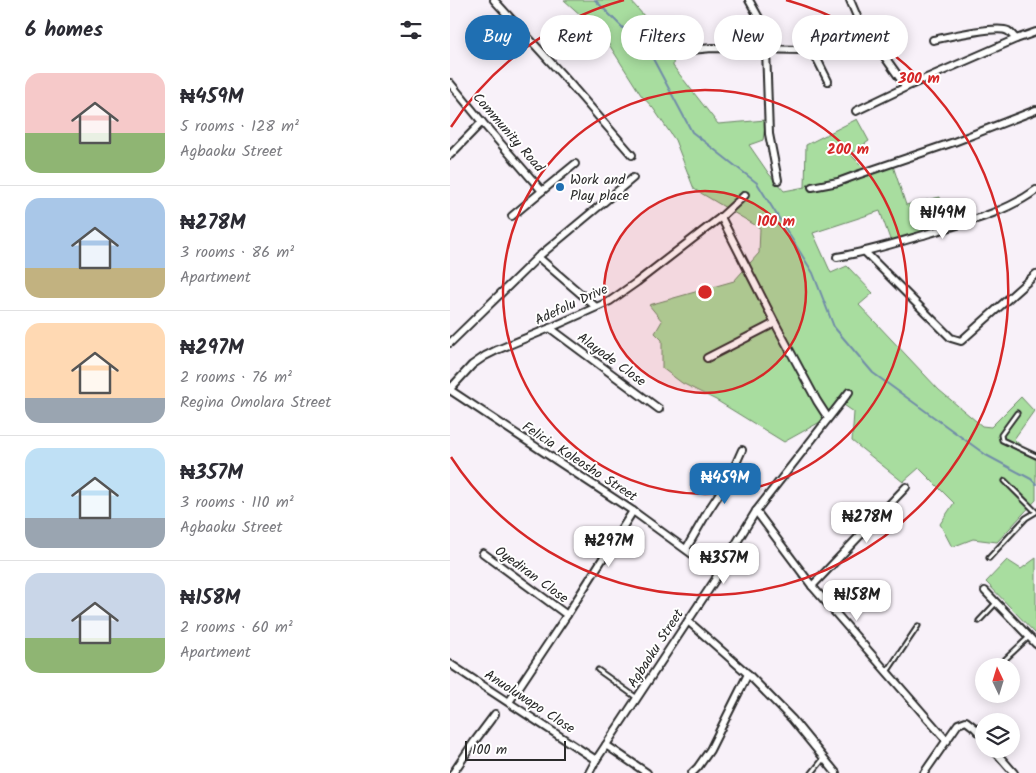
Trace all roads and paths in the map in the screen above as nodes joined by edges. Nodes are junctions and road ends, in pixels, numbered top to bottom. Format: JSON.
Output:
{"nodes":[{"id":1,"x":494,"y":0,"type":"edge"},
{"id":2,"x":749,"y":0,"type":"edge"},
{"id":3,"x":850,"y":0,"type":"edge"},
{"id":4,"x":757,"y":15,"type":"edge"},
{"id":5,"x":856,"y":15,"type":"edge"},
{"id":6,"x":1036,"y":32,"type":"edge"},
{"id":7,"x":933,"y":40,"type":"dead end"},
{"id":8,"x":1016,"y":40,"type":"junction"},
{"id":9,"x":767,"y":60,"type":"edge"},
{"id":10,"x":818,"y":60,"type":"edge"},
{"id":11,"x":887,"y":60,"type":"edge"},
{"id":12,"x":828,"y":81,"type":"dead end"},
{"id":13,"x":450,"y":83,"type":"edge"},
{"id":14,"x":906,"y":87,"type":"junction"},
{"id":15,"x":1036,"y":110,"type":"edge"},
{"id":16,"x":856,"y":111,"type":"dead end"},
{"id":17,"x":482,"y":122,"type":"junction"},
{"id":18,"x":450,"y":155,"type":"edge"},
{"id":19,"x":632,"y":155,"type":"dead end"},
{"id":20,"x":575,"y":164,"type":"dead end"},
{"id":21,"x":633,"y":178,"type":"dead end"},
{"id":22,"x":778,"y":180,"type":"dead end"},
{"id":23,"x":812,"y":187,"type":"dead end"},
{"id":24,"x":1036,"y":190,"type":"edge"},
{"id":25,"x":542,"y":191,"type":"junction"},
{"id":26,"x":746,"y":195,"type":"dead end"},
{"id":27,"x":512,"y":216,"type":"dead end"},
{"id":28,"x":721,"y":217,"type":"junction"},
{"id":29,"x":865,"y":252,"type":"junction"},
{"id":30,"x":538,"y":257,"type":"junction"},
{"id":31,"x":837,"y":257,"type":"dead end"},
{"id":32,"x":1036,"y":274,"type":"edge"},
{"id":33,"x":596,"y":307,"type":"junction"},
{"id":34,"x":775,"y":323,"type":"junction"},
{"id":35,"x":550,"y":328,"type":"junction"},
{"id":36,"x":450,"y":343,"type":"edge"},
{"id":37,"x":707,"y":358,"type":"dead end"},
{"id":38,"x":450,"y":390,"type":"edge"},
{"id":39,"x":848,"y":392,"type":"dead end"},
{"id":40,"x":659,"y":409,"type":"dead end"},
{"id":41,"x":1017,"y":413,"type":"dead end"},
{"id":42,"x":828,"y":418,"type":"junction"},
{"id":43,"x":742,"y":450,"type":"dead end"},
{"id":44,"x":1036,"y":456,"type":"edge"},
{"id":45,"x":1004,"y":481,"type":"dead end"},
{"id":46,"x":906,"y":487,"type":"dead end"},
{"id":47,"x":633,"y":511,"type":"junction"},
{"id":48,"x":756,"y":511,"type":"junction"},
{"id":49,"x":1036,"y":512,"type":"edge"},
{"id":50,"x":686,"y":549,"type":"junction"},
{"id":51,"x":483,"y":553,"type":"dead end"},
{"id":52,"x":989,"y":558,"type":"dead end"},
{"id":53,"x":718,"y":573,"type":"junction"},
{"id":54,"x":812,"y":586,"type":"junction"},
{"id":55,"x":985,"y":591,"type":"dead end"},
{"id":56,"x":996,"y":603,"type":"junction"},
{"id":57,"x":567,"y":615,"type":"junction"},
{"id":58,"x":688,"y":621,"type":"junction"},
{"id":59,"x":980,"y":621,"type":"dead end"},
{"id":60,"x":918,"y":626,"type":"dead end"},
{"id":61,"x":1029,"y":636,"type":"junction"},
{"id":62,"x":1036,"y":644,"type":"edge"},
{"id":63,"x":1006,"y":658,"type":"edge"},
{"id":64,"x":450,"y":664,"type":"edge"},
{"id":65,"x":598,"y":670,"type":"dead end"},
{"id":66,"x":887,"y":673,"type":"junction"},
{"id":67,"x":748,"y":674,"type":"junction"},
{"id":68,"x":638,"y":698,"type":"junction"},
{"id":69,"x":509,"y":702,"type":"junction"},
{"id":70,"x":495,"y":714,"type":"dead end"},
{"id":71,"x":975,"y":728,"type":"edge"},
{"id":72,"x":946,"y":741,"type":"junction"},
{"id":73,"x":606,"y":745,"type":"junction"},
{"id":74,"x":824,"y":758,"type":"junction"},
{"id":75,"x":1001,"y":758,"type":"edge"},
{"id":76,"x":596,"y":760,"type":"junction"},
{"id":77,"x":452,"y":773,"type":"edge"},
{"id":78,"x":589,"y":773,"type":"edge"},
{"id":79,"x":647,"y":773,"type":"edge"},
{"id":80,"x":692,"y":773,"type":"edge"},
{"id":81,"x":812,"y":773,"type":"edge"},
{"id":82,"x":836,"y":773,"type":"edge"},
{"id":83,"x":924,"y":773,"type":"edge"},
{"id":84,"x":1014,"y":773,"type":"edge"}],
"edges":[{"from":1,"to":19,"type":"street"},
{"from":2,"to":4,"type":"street"},
{"from":3,"to":5,"type":"street"},
{"from":6,"to":8,"type":"street"},
{"from":7,"to":8,"type":"street"},
{"from":8,"to":14,"type":"street"},
{"from":9,"to":22,"type":"street"},
{"from":10,"to":12,"type":"street"},
{"from":11,"to":14,"type":"street"},
{"from":13,"to":17,"type":"street","name":"Community Road"},
{"from":14,"to":16,"type":"street"},
{"from":15,"to":23,"type":"street"},
{"from":17,"to":18,"type":"street"},
{"from":17,"to":25,"type":"street","name":"Community Road"},
{"from":20,"to":25,"type":"street"},
{"from":21,"to":30,"type":"street"},
{"from":24,"to":29,"type":"street"},
{"from":25,"to":27,"type":"street","name":"Community Road"},
{"from":26,"to":28,"type":"street","name":"Adefolu Drive"},
{"from":28,"to":33,"type":"street","name":"Adefolu Drive"},
{"from":28,"to":34,"type":"street"},
{"from":29,"to":31,"type":"street"},
{"from":29,"to":32,"type":"street"},
{"from":30,"to":33,"type":"street"},
{"from":30,"to":36,"type":"street"},
{"from":33,"to":35,"type":"street","name":"Adefolu Drive"},
{"from":34,"to":37,"type":"street"},
{"from":34,"to":42,"type":"street"},
{"from":35,"to":38,"type":"street","name":"Adefolu Drive"},
{"from":35,"to":40,"type":"street","name":"Alayode Close"},
{"from":38,"to":47,"type":"street","name":"Felicia Koleosho Street"},
{"from":39,"to":42,"type":"street","name":"Agbaoku Street"},
{"from":41,"to":44,"type":"lane"},
{"from":42,"to":48,"type":"street","name":"Agbaoku Street"},
{"from":43,"to":50,"type":"street"},
{"from":45,"to":49,"type":"lane"},
{"from":46,"to":54,"type":"street"},
{"from":47,"to":50,"type":"street","name":"Felicia Koleosho Street"},
{"from":47,"to":57,"type":"street"},
{"from":48,"to":53,"type":"street","name":"Agbaoku Street"},
{"from":48,"to":54,"type":"street"},
{"from":49,"to":52,"type":"lane"},
{"from":50,"to":53,"type":"street","name":"Felicia Koleosho Street"},
{"from":51,"to":57,"type":"street","name":"Oyediran Close"},
{"from":53,"to":58,"type":"street","name":"Agbaoku Street"},
{"from":54,"to":66,"type":"street"},
{"from":55,"to":56,"type":"street"},
{"from":56,"to":59,"type":"lane"},
{"from":56,"to":61,"type":"street"},
{"from":57,"to":69,"type":"street"},
{"from":58,"to":67,"type":"street"},
{"from":58,"to":68,"type":"street","name":"Agbaoku Street"},
{"from":60,"to":66,"type":"lane"},
{"from":61,"to":62,"type":"street"},
{"from":61,"to":63,"type":"lane"},
{"from":64,"to":69,"type":"street","name":"Anuoluwapo Close"},
{"from":65,"to":68,"type":"lane"},
{"from":66,"to":72,"type":"street"},
{"from":67,"to":74,"type":"street"},
{"from":67,"to":80,"type":"street"},
{"from":68,"to":73,"type":"street","name":"Agbaoku Street"},
{"from":69,"to":76,"type":"street","name":"Anuoluwapo Close"},
{"from":70,"to":77,"type":"street"},
{"from":71,"to":72,"type":"street"},
{"from":72,"to":83,"type":"street"},
{"from":73,"to":76,"type":"street","name":"Agbaoku Street"},
{"from":73,"to":79,"type":"street"},
{"from":74,"to":81,"type":"lane"},
{"from":74,"to":82,"type":"street"},
{"from":75,"to":84,"type":"street"},
{"from":76,"to":78,"type":"street","name":"Agbaoku Street"}]}
